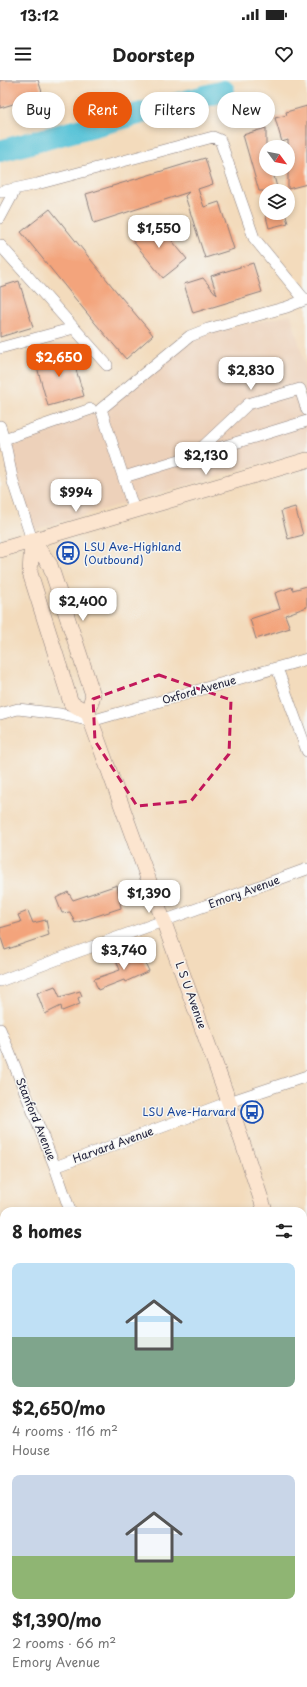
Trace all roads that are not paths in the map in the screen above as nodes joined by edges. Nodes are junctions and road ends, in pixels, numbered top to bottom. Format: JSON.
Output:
{"nodes":[{"id":1,"x":16,"y":190,"type":"junction"},
{"id":2,"x":0,"y":192,"type":"edge"},
{"id":3,"x":0,"y":218,"type":"edge"},
{"id":4,"x":0,"y":245,"type":"edge"},
{"id":5,"x":306,"y":299,"type":"edge"},
{"id":6,"x":74,"y":328,"type":"junction"},
{"id":7,"x":0,"y":348,"type":"edge"},
{"id":8,"x":107,"y":364,"type":"dead end"},
{"id":9,"x":91,"y":409,"type":"dead end"},
{"id":10,"x":307,"y":410,"type":"edge"},
{"id":11,"x":307,"y":421,"type":"edge"},
{"id":12,"x":0,"y":426,"type":"edge"},
{"id":13,"x":4,"y":439,"type":"junction"},
{"id":14,"x":193,"y":456,"type":"junction"},
{"id":15,"x":307,"y":460,"type":"edge"},
{"id":16,"x":124,"y":477,"type":"junction"},
{"id":17,"x":134,"y":510,"type":"junction"},
{"id":18,"x":32,"y":540,"type":"junction"},
{"id":19,"x":0,"y":550,"type":"edge"},
{"id":20,"x":307,"y":659,"type":"edge"},
{"id":21,"x":277,"y":668,"type":"junction"},
{"id":22,"x":0,"y":714,"type":"edge"},
{"id":23,"x":90,"y":717,"type":"junction"},
{"id":24,"x":307,"y":751,"type":"edge"},
{"id":25,"x":307,"y":868,"type":"edge"},
{"id":26,"x":164,"y":921,"type":"junction"},
{"id":27,"x":0,"y":982,"type":"edge"},
{"id":28,"x":0,"y":1029,"type":"edge"},
{"id":29,"x":307,"y":1076,"type":"edge"},
{"id":30,"x":229,"y":1102,"type":"junction"},
{"id":31,"x":54,"y":1166,"type":"junction"},
{"id":32,"x":69,"y":1207,"type":"edge"},
{"id":33,"x":264,"y":1207,"type":"edge"}],
"edges":[{"from":1,"to":2,"type":"street"},
{"from":1,"to":3,"type":"street"},
{"from":1,"to":5,"type":"street"},
{"from":4,"to":6,"type":"street"},
{"from":5,"to":16,"type":"street"},
{"from":6,"to":7,"type":"street"},
{"from":6,"to":8,"type":"street"},
{"from":9,"to":13,"type":"street"},
{"from":10,"to":14,"type":"street"},
{"from":11,"to":14,"type":"street"},
{"from":12,"to":13,"type":"street"},
{"from":13,"to":18,"type":"street"},
{"from":14,"to":16,"type":"street"},
{"from":15,"to":17,"type":"street"},
{"from":16,"to":17,"type":"street"},
{"from":17,"to":18,"type":"street"},
{"from":18,"to":19,"type":"street"},
{"from":18,"to":23,"type":"street"},
{"from":18,"to":23,"type":"street"},
{"from":20,"to":21,"type":"street","name":"Oxford Avenue"},
{"from":21,"to":23,"type":"street","name":"Oxford Avenue"},
{"from":21,"to":24,"type":"street"},
{"from":22,"to":23,"type":"street"},
{"from":23,"to":26,"type":"street","name":"L S U Avenue"},
{"from":25,"to":26,"type":"street","name":"Emory Avenue"},
{"from":26,"to":27,"type":"street","name":"Emory Avenue"},
{"from":26,"to":30,"type":"street","name":"L S U Avenue"},
{"from":28,"to":31,"type":"street","name":"Stanford Avenue"},
{"from":29,"to":30,"type":"street","name":"Harvard Avenue"},
{"from":30,"to":31,"type":"street","name":"Harvard Avenue"},
{"from":30,"to":33,"type":"street","name":"L S U Avenue"},
{"from":31,"to":32,"type":"street","name":"Stanford Avenue"}]}
